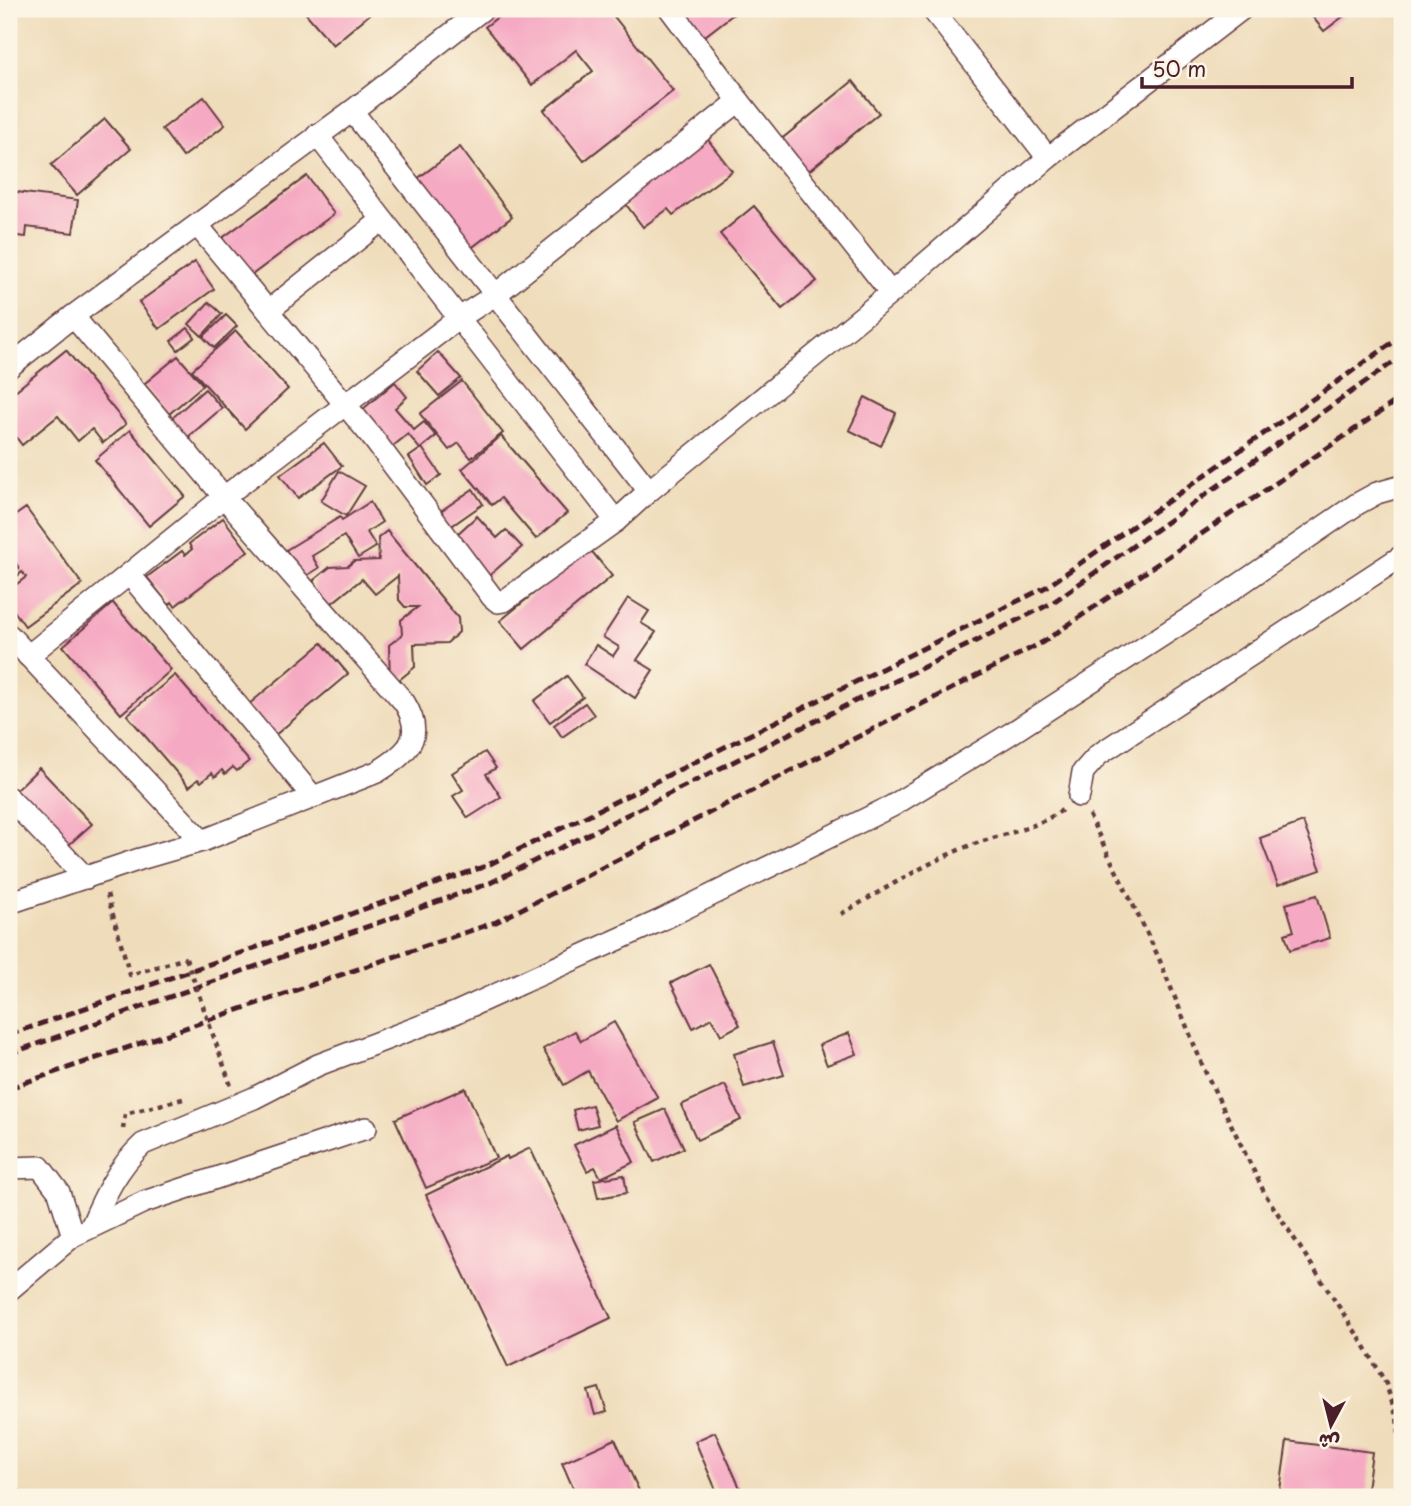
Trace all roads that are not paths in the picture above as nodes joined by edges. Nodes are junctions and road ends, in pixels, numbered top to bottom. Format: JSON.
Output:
{"nodes":[{"id":1,"x":670,"y":9,"type":"edge"},
{"id":2,"x":932,"y":9,"type":"edge"},
{"id":3,"x":1242,"y":9,"type":"edge"},
{"id":4,"x":470,"y":12,"type":"edge"},
{"id":5,"x":739,"y":101,"type":"junction"},
{"id":6,"x":352,"y":111,"type":"junction"},
{"id":7,"x":317,"y":135,"type":"junction"},
{"id":8,"x":1048,"y":158,"type":"junction"},
{"id":9,"x":382,"y":220,"type":"junction"},
{"id":10,"x":198,"y":226,"type":"junction"},
{"id":11,"x":891,"y":293,"type":"junction"},
{"id":12,"x":495,"y":295,"type":"junction"},
{"id":13,"x":268,"y":310,"type":"junction"},
{"id":14,"x":74,"y":316,"type":"junction"},
{"id":15,"x":459,"y":318,"type":"junction"},
{"id":16,"x":9,"y":367,"type":"edge"},
{"id":17,"x":345,"y":404,"type":"junction"},
{"id":18,"x":1402,"y":486,"type":"edge"},
{"id":19,"x":649,"y":491,"type":"junction"},
{"id":20,"x":224,"y":497,"type":"junction"},
{"id":21,"x":616,"y":521,"type":"junction"},
{"id":22,"x":1402,"y":556,"type":"edge"},
{"id":23,"x":130,"y":575,"type":"junction"},
{"id":24,"x":9,"y":635,"type":"edge"},
{"id":25,"x":28,"y":656,"type":"junction"},
{"id":26,"x":1079,"y":796,"type":"road end"},
{"id":27,"x":313,"y":797,"type":"junction"},
{"id":28,"x":9,"y":798,"type":"edge"},
{"id":29,"x":202,"y":841,"type":"junction"},
{"id":30,"x":93,"y":876,"type":"junction"},
{"id":31,"x":9,"y":903,"type":"edge"},
{"id":32,"x":366,"y":1128,"type":"dead end"},
{"id":33,"x":9,"y":1168,"type":"edge"},
{"id":34,"x":82,"y":1231,"type":"junction"},
{"id":35,"x":9,"y":1290,"type":"edge"}],
"edges":[{"from":1,"to":5,"type":"street"},
{"from":2,"to":8,"type":"street"},
{"from":3,"to":8,"type":"street"},
{"from":4,"to":6,"type":"street"},
{"from":5,"to":11,"type":"street"},
{"from":5,"to":12,"type":"street"},
{"from":6,"to":7,"type":"street"},
{"from":6,"to":12,"type":"street"},
{"from":7,"to":9,"type":"street"},
{"from":7,"to":10,"type":"street"},
{"from":8,"to":11,"type":"street"},
{"from":9,"to":13,"type":"street"},
{"from":9,"to":15,"type":"street"},
{"from":10,"to":13,"type":"street"},
{"from":10,"to":14,"type":"street"},
{"from":11,"to":19,"type":"street"},
{"from":12,"to":15,"type":"street"},
{"from":12,"to":19,"type":"street"},
{"from":13,"to":17,"type":"street"},
{"from":14,"to":16,"type":"street"},
{"from":14,"to":20,"type":"street"},
{"from":15,"to":17,"type":"street"},
{"from":15,"to":21,"type":"street"},
{"from":17,"to":20,"type":"street"},
{"from":17,"to":21,"type":"street"},
{"from":18,"to":34,"type":"street"},
{"from":19,"to":21,"type":"street"},
{"from":20,"to":23,"type":"street"},
{"from":20,"to":27,"type":"street"},
{"from":22,"to":26,"type":"street"},
{"from":23,"to":25,"type":"street"},
{"from":23,"to":27,"type":"street"},
{"from":24,"to":25,"type":"street"},
{"from":25,"to":29,"type":"street"},
{"from":27,"to":29,"type":"street"},
{"from":28,"to":30,"type":"street"},
{"from":29,"to":30,"type":"street"},
{"from":30,"to":31,"type":"street"},
{"from":32,"to":34,"type":"street"},
{"from":33,"to":34,"type":"street"},
{"from":34,"to":35,"type":"street"}]}
